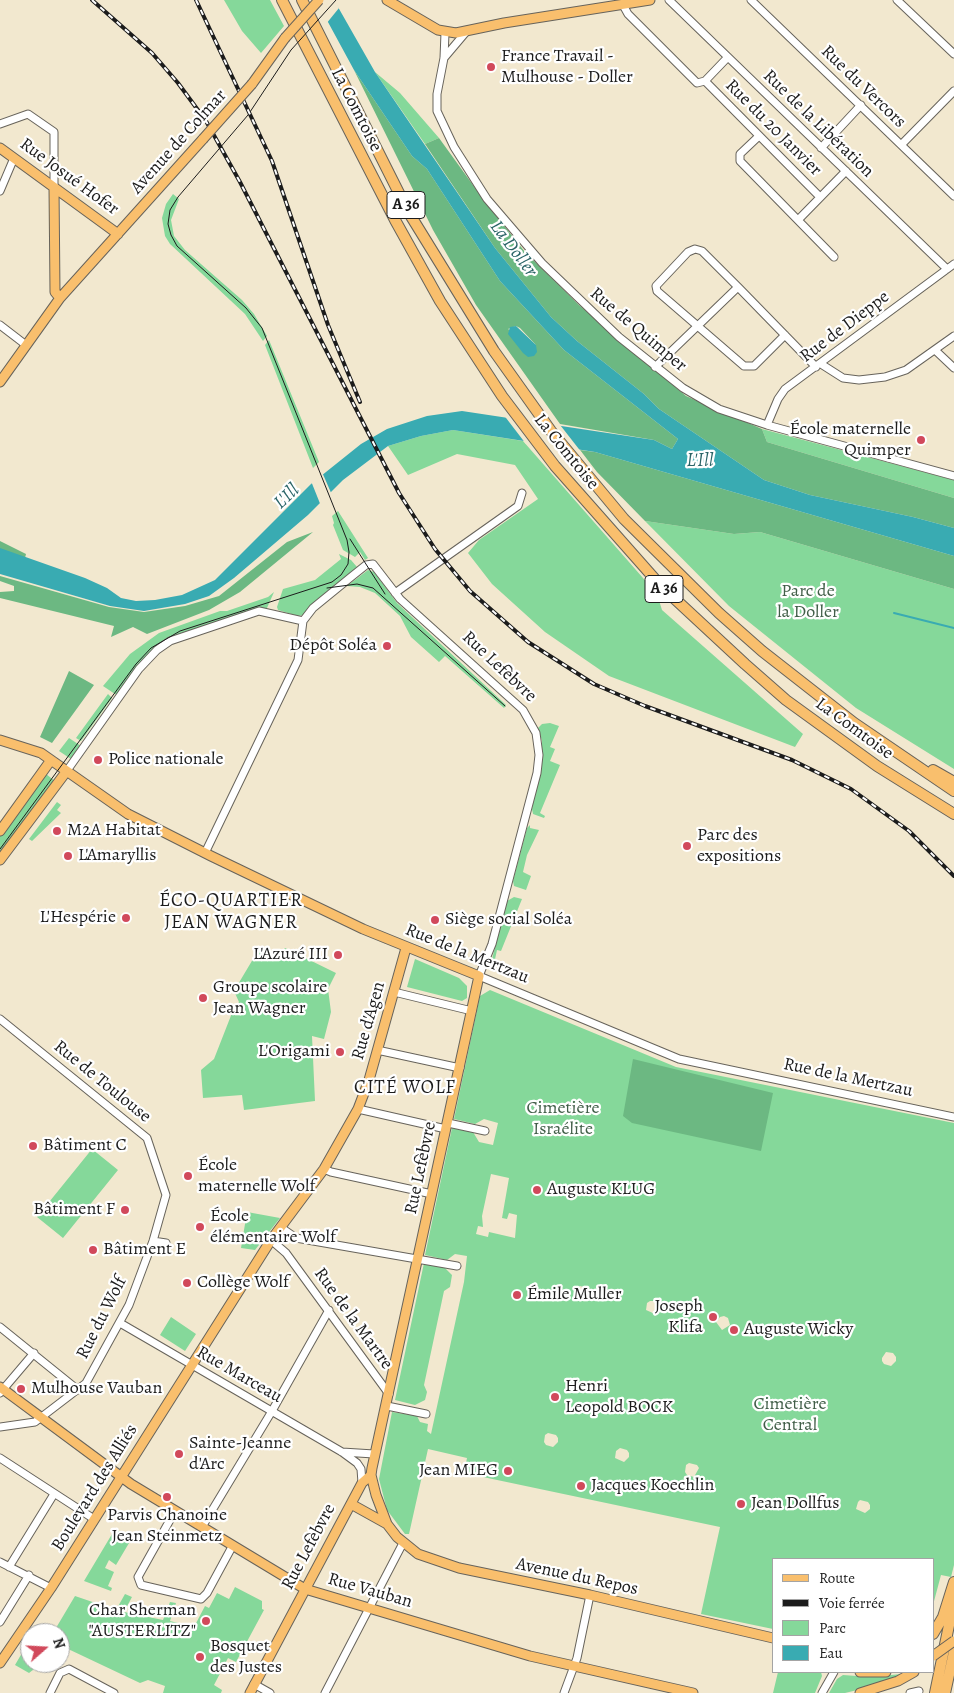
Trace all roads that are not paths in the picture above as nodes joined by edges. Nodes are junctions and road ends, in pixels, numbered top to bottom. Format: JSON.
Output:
{"nodes":[{"id":1,"x":282,"y":0,"type":"edge"},
{"id":2,"x":302,"y":0,"type":"edge"},
{"id":3,"x":319,"y":0,"type":"edge"},
{"id":4,"x":387,"y":0,"type":"edge"},
{"id":5,"x":650,"y":0,"type":"edge"},
{"id":6,"x":669,"y":0,"type":"edge"},
{"id":7,"x":751,"y":0,"type":"edge"},
{"id":8,"x":897,"y":0,"type":"edge"},
{"id":9,"x":623,"y":5,"type":"junction"},
{"id":10,"x":444,"y":32,"type":"junction"},
{"id":11,"x":466,"y":32,"type":"junction"},
{"id":12,"x":954,"y":54,"type":"edge"},
{"id":13,"x":728,"y":57,"type":"junction"},
{"id":14,"x":444,"y":58,"type":"junction"},
{"id":15,"x":705,"y":81,"type":"junction"},
{"id":16,"x":954,"y":92,"type":"edge"},
{"id":17,"x":862,"y":105,"type":"junction"},
{"id":18,"x":0,"y":124,"type":"edge"},
{"id":19,"x":759,"y":136,"type":"junction"},
{"id":20,"x":902,"y":144,"type":"junction"},
{"id":21,"x":0,"y":148,"type":"edge"},
{"id":22,"x":821,"y":148,"type":"junction"},
{"id":23,"x":14,"y":158,"type":"junction"},
{"id":24,"x":846,"y":171,"type":"junction"},
{"id":25,"x":54,"y":188,"type":"junction"},
{"id":26,"x":0,"y":190,"type":"edge"},
{"id":27,"x":953,"y":192,"type":"edge"},
{"id":28,"x":820,"y":197,"type":"junction"},
{"id":29,"x":798,"y":220,"type":"junction"},
{"id":30,"x":118,"y":234,"type":"junction"},
{"id":31,"x":834,"y":257,"type":"dead end"},
{"id":32,"x":954,"y":264,"type":"edge"},
{"id":33,"x":947,"y":269,"type":"junction"},
{"id":34,"x":738,"y":287,"type":"junction"},
{"id":35,"x":60,"y":298,"type":"junction"},
{"id":36,"x":0,"y":325,"type":"edge"},
{"id":37,"x":697,"y":326,"type":"junction"},
{"id":38,"x":785,"y":335,"type":"junction"},
{"id":39,"x":954,"y":336,"type":"edge"},
{"id":40,"x":26,"y":345,"type":"junction"},
{"id":41,"x":935,"y":350,"type":"junction"},
{"id":42,"x":818,"y":366,"type":"junction"},
{"id":43,"x":655,"y":367,"type":"junction"},
{"id":44,"x":954,"y":368,"type":"edge"},
{"id":45,"x":0,"y":382,"type":"edge"},
{"id":46,"x":767,"y":425,"type":"junction"},
{"id":47,"x":954,"y":476,"type":"edge"},
{"id":48,"x":522,"y":493,"type":"dead end"},
{"id":49,"x":395,"y":593,"type":"junction"},
{"id":50,"x":303,"y":621,"type":"junction"},
{"id":51,"x":0,"y":740,"type":"edge"},
{"id":52,"x":51,"y":760,"type":"junction"},
{"id":53,"x":906,"y":760,"type":"junction"},
{"id":54,"x":66,"y":772,"type":"junction"},
{"id":55,"x":954,"y":782,"type":"edge"},
{"id":56,"x":954,"y":791,"type":"edge"},
{"id":57,"x":954,"y":814,"type":"edge"},
{"id":58,"x":0,"y":831,"type":"edge"},
{"id":59,"x":205,"y":853,"type":"junction"},
{"id":60,"x":0,"y":860,"type":"edge"},
{"id":61,"x":406,"y":948,"type":"junction"},
{"id":62,"x":479,"y":976,"type":"junction"},
{"id":63,"x":394,"y":992,"type":"junction"},
{"id":64,"x":472,"y":1011,"type":"junction"},
{"id":65,"x":0,"y":1019,"type":"edge"},
{"id":66,"x":377,"y":1050,"type":"junction"},
{"id":67,"x":460,"y":1068,"type":"junction"},
{"id":68,"x":358,"y":1110,"type":"junction"},
{"id":69,"x":954,"y":1117,"type":"edge"},
{"id":70,"x":447,"y":1126,"type":"junction"},
{"id":71,"x":485,"y":1131,"type":"dead end"},
{"id":72,"x":324,"y":1168,"type":"junction"},
{"id":73,"x":432,"y":1194,"type":"junction"},
{"id":74,"x":280,"y":1227,"type":"junction"},
{"id":75,"x":270,"y":1240,"type":"junction"},
{"id":76,"x":153,"y":1241,"type":"junction"},
{"id":77,"x":166,"y":1243,"type":"dead end"},
{"id":78,"x":418,"y":1258,"type":"junction"},
{"id":79,"x":457,"y":1266,"type":"dead end"},
{"id":80,"x":329,"y":1310,"type":"junction"},
{"id":81,"x":120,"y":1323,"type":"junction"},
{"id":82,"x":0,"y":1327,"type":"edge"},
{"id":83,"x":34,"y":1353,"type":"junction"},
{"id":84,"x":192,"y":1365,"type":"junction"},
{"id":85,"x":1,"y":1390,"type":"edge"},
{"id":86,"x":78,"y":1390,"type":"junction"},
{"id":87,"x":389,"y":1394,"type":"junction"},
{"id":88,"x":386,"y":1406,"type":"junction"},
{"id":89,"x":272,"y":1411,"type":"junction"},
{"id":90,"x":426,"y":1414,"type":"dead end"},
{"id":91,"x":40,"y":1418,"type":"junction"},
{"id":92,"x":0,"y":1427,"type":"edge"},
{"id":93,"x":342,"y":1452,"type":"junction"},
{"id":94,"x":374,"y":1454,"type":"junction"},
{"id":95,"x":0,"y":1458,"type":"edge"},
{"id":96,"x":371,"y":1475,"type":"junction"},
{"id":97,"x":120,"y":1476,"type":"junction"},
{"id":98,"x":362,"y":1483,"type":"junction"},
{"id":99,"x":54,"y":1494,"type":"junction"},
{"id":100,"x":351,"y":1504,"type":"junction"},
{"id":101,"x":175,"y":1511,"type":"junction"},
{"id":102,"x":94,"y":1519,"type":"junction"},
{"id":103,"x":387,"y":1524,"type":"junction"},
{"id":104,"x":202,"y":1527,"type":"junction"},
{"id":105,"x":403,"y":1543,"type":"junction"},
{"id":106,"x":233,"y":1545,"type":"junction"},
{"id":107,"x":0,"y":1562,"type":"edge"},
{"id":108,"x":9,"y":1567,"type":"junction"},
{"id":109,"x":29,"y":1575,"type":"junction"},
{"id":110,"x":954,"y":1582,"type":"edge"},
{"id":111,"x":51,"y":1588,"type":"junction"},
{"id":112,"x":305,"y":1589,"type":"junction"},
{"id":113,"x":590,"y":1595,"type":"junction"},
{"id":114,"x":954,"y":1601,"type":"edge"},
{"id":115,"x":368,"y":1608,"type":"junction"},
{"id":116,"x":0,"y":1622,"type":"edge"},
{"id":117,"x":934,"y":1632,"type":"edge"},
{"id":118,"x":772,"y":1638,"type":"edge"},
{"id":119,"x":954,"y":1641,"type":"edge"},
{"id":120,"x":954,"y":1652,"type":"edge"},
{"id":121,"x":934,"y":1655,"type":"edge"},
{"id":122,"x":0,"y":1663,"type":"edge"},
{"id":123,"x":574,"y":1666,"type":"junction"},
{"id":124,"x":833,"y":1673,"type":"edge"},
{"id":125,"x":912,"y":1673,"type":"edge"},
{"id":126,"x":252,"y":1689,"type":"edge"},
{"id":127,"x":918,"y":1691,"type":"dead end"},
{"id":128,"x":50,"y":1693,"type":"edge"},
{"id":129,"x":114,"y":1693,"type":"edge"},
{"id":130,"x":270,"y":1693,"type":"edge"},
{"id":131,"x":325,"y":1693,"type":"edge"},
{"id":132,"x":564,"y":1693,"type":"edge"},
{"id":133,"x":693,"y":1693,"type":"edge"},
{"id":134,"x":822,"y":1693,"type":"edge"},
{"id":135,"x":860,"y":1693,"type":"edge"},
{"id":136,"x":910,"y":1693,"type":"edge"},
{"id":137,"x":935,"y":1693,"type":"edge"},
{"id":138,"x":945,"y":1693,"type":"edge"}],
"edges":[{"from":1,"to":57,"type":"highway","name":"La Comtoise","number":"A 36"},
{"from":2,"to":53,"type":"highway","name":"La Comtoise","number":"A 36"},
{"from":3,"to":30,"type":"main road","name":"Avenue de Colmar","bridge":true},
{"from":4,"to":10,"type":"main road"},
{"from":5,"to":9,"type":"main road"},
{"from":6,"to":13,"type":"street","name":"Rue de la Libération"},
{"from":7,"to":17,"type":"street","name":"Rue du Vercors"},
{"from":8,"to":12,"type":"street"},
{"from":9,"to":11,"type":"main road"},
{"from":9,"to":15,"type":"street","name":"Rue du 20 Janvier"},
{"from":10,"to":11,"type":"main road"},
{"from":10,"to":14,"type":"street","name":"Rue de Quimper"},
{"from":11,"to":14,"type":"street","name":"Rue de Quimper"},
{"from":13,"to":15,"type":"street","name":"Rue du 20 Janvier"},
{"from":13,"to":22,"type":"street","name":"Rue de la Libération"},
{"from":14,"to":43,"type":"street","name":"Rue de Quimper"},
{"from":15,"to":19,"type":"street","name":"Rue du 20 Janvier"},
{"from":16,"to":20,"type":"street"},
{"from":17,"to":20,"type":"street","name":"Rue du Vercors"},
{"from":17,"to":22,"type":"street"},
{"from":18,"to":25,"type":"street"},
{"from":19,"to":28,"type":"street","name":"Rue du 20 Janvier"},
{"from":19,"to":29,"type":"street"},
{"from":20,"to":27,"type":"street","name":"Rue du Vercors"},
{"from":21,"to":23,"type":"main road","name":"Rue Josué Hofer"},
{"from":22,"to":24,"type":"street","name":"Rue de la Libération"},
{"from":23,"to":25,"type":"main road","name":"Rue Josué Hofer"},
{"from":23,"to":26,"type":"street"},
{"from":24,"to":28,"type":"street"},
{"from":24,"to":33,"type":"street","name":"Rue de la Libération"},
{"from":25,"to":30,"type":"main road","name":"Rue Josué Hofer"},
{"from":25,"to":35,"type":"main road"},
{"from":28,"to":29,"type":"street"},
{"from":29,"to":31,"type":"street"},
{"from":30,"to":35,"type":"main road","name":"Avenue de Colmar"},
{"from":32,"to":33,"type":"street","name":"Rue de Dieppe"},
{"from":33,"to":42,"type":"street","name":"Rue de Dieppe"},
{"from":34,"to":37,"type":"street"},
{"from":34,"to":37,"type":"street"},
{"from":34,"to":38,"type":"street"},
{"from":35,"to":40,"type":"main road","name":"Avenue de Colmar"},
{"from":36,"to":40,"type":"street"},
{"from":37,"to":38,"type":"street"},
{"from":37,"to":43,"type":"street"},
{"from":38,"to":42,"type":"street"},
{"from":39,"to":41,"type":"street"},
{"from":40,"to":45,"type":"main road","name":"Avenue de Colmar"},
{"from":41,"to":42,"type":"street"},
{"from":41,"to":44,"type":"street"},
{"from":42,"to":46,"type":"street","name":"Rue de Dieppe"},
{"from":43,"to":46,"type":"street","name":"Rue de Quimper"},
{"from":46,"to":47,"type":"street","name":"Rue de Quimper"},
{"from":48,"to":49,"type":"street"},
{"from":49,"to":50,"type":"street","name":"Rue Lefèbvre"},
{"from":49,"to":62,"type":"street","name":"Rue Lefèbvre"},
{"from":50,"to":54,"type":"street"},
{"from":50,"to":59,"type":"street"},
{"from":51,"to":52,"type":"main road","name":"Rue de la Mertzau"},
{"from":52,"to":54,"type":"main road","name":"Rue de la Mertzau"},
{"from":52,"to":58,"type":"main road"},
{"from":53,"to":55,"type":"highway"},
{"from":53,"to":56,"type":"highway","name":"La Comtoise","number":"A 36"},
{"from":54,"to":59,"type":"main road","name":"Rue de la Mertzau"},
{"from":54,"to":60,"type":"main road"},
{"from":59,"to":61,"type":"main road","name":"Rue de la Mertzau"},
{"from":61,"to":62,"type":"main road","name":"Rue de la Mertzau"},
{"from":61,"to":63,"type":"main road","name":"Rue d'Agen"},
{"from":62,"to":64,"type":"main road","name":"Rue Lefèbvre"},
{"from":62,"to":69,"type":"street","name":"Rue de la Mertzau"},
{"from":63,"to":64,"type":"street"},
{"from":63,"to":66,"type":"main road","name":"Rue d'Agen"},
{"from":64,"to":67,"type":"main road","name":"Rue Lefèbvre"},
{"from":65,"to":76,"type":"street","name":"Rue de Toulouse"},
{"from":66,"to":67,"type":"street"},
{"from":66,"to":68,"type":"main road","name":"Rue d'Agen"},
{"from":67,"to":70,"type":"main road","name":"Rue Lefèbvre"},
{"from":68,"to":70,"type":"street"},
{"from":68,"to":72,"type":"main road","name":"Rue d'Agen"},
{"from":70,"to":71,"type":"street"},
{"from":70,"to":73,"type":"main road","name":"Rue Lefèbvre"},
{"from":72,"to":73,"type":"street"},
{"from":72,"to":74,"type":"main road","name":"Rue d'Agen"},
{"from":73,"to":78,"type":"main road","name":"Rue Lefèbvre"},
{"from":74,"to":75,"type":"main road","name":"Boulevard des Alliés"},
{"from":74,"to":78,"type":"street"},
{"from":75,"to":80,"type":"street","name":"Rue de la Martre"},
{"from":75,"to":84,"type":"main road","name":"Boulevard des Alliés"},
{"from":76,"to":77,"type":"street"},
{"from":76,"to":81,"type":"street","name":"Rue du Wolf"},
{"from":78,"to":79,"type":"street"},
{"from":78,"to":87,"type":"main road","name":"Rue Lefèbvre"},
{"from":80,"to":87,"type":"street","name":"Rue de la Martre"},
{"from":80,"to":89,"type":"street"},
{"from":81,"to":84,"type":"street","name":"Rue Marceau"},
{"from":81,"to":86,"type":"street","name":"Rue du Wolf"},
{"from":82,"to":83,"type":"street"},
{"from":83,"to":85,"type":"street"},
{"from":83,"to":86,"type":"street"},
{"from":84,"to":89,"type":"street","name":"Rue Marceau"},
{"from":84,"to":97,"type":"main road","name":"Boulevard des Alliés"},
{"from":85,"to":91,"type":"main road","name":"Rue Vauban"},
{"from":86,"to":91,"type":"street","name":"Rue du Wolf"},
{"from":87,"to":88,"type":"main road","name":"Rue Lefèbvre"},
{"from":88,"to":90,"type":"street"},
{"from":88,"to":94,"type":"main road","name":"Rue Lefèbvre"},
{"from":89,"to":93,"type":"street","name":"Rue Marceau"},
{"from":89,"to":104,"type":"street"},
{"from":91,"to":92,"type":"street"},
{"from":91,"to":97,"type":"main road","name":"Rue Vauban"},
{"from":93,"to":94,"type":"street","name":"Rue Marceau"},
{"from":93,"to":98,"type":"street","name":"Rue Marceau"},
{"from":94,"to":96,"type":"main road","name":"Rue Lefèbvre"},
{"from":95,"to":99,"type":"street"},
{"from":96,"to":98,"type":"main road","name":"Rue Lefèbvre"},
{"from":96,"to":103,"type":"main road","name":"Avenue du Repos"},
{"from":97,"to":101,"type":"main road","name":"Rue Vauban"},
{"from":97,"to":102,"type":"main road","name":"Boulevard des Alliés"},
{"from":98,"to":100,"type":"main road","name":"Rue Lefèbvre"},
{"from":99,"to":102,"type":"street"},
{"from":99,"to":108,"type":"street"},
{"from":100,"to":103,"type":"main road","name":"Avenue du Repos"},
{"from":100,"to":112,"type":"main road","name":"Rue Lefèbvre"},
{"from":101,"to":104,"type":"main road","name":"Rue Vauban"},
{"from":101,"to":106,"type":"street"},
{"from":102,"to":111,"type":"main road","name":"Boulevard des Alliés"},
{"from":103,"to":105,"type":"main road","name":"Avenue du Repos"},
{"from":104,"to":106,"type":"main road","name":"Rue Vauban"},
{"from":105,"to":113,"type":"main road","name":"Avenue du Repos"},
{"from":105,"to":115,"type":"street"},
{"from":106,"to":112,"type":"main road","name":"Rue Vauban"},
{"from":107,"to":108,"type":"street"},
{"from":108,"to":109,"type":"street"},
{"from":109,"to":111,"type":"street"},
{"from":109,"to":116,"type":"street"},
{"from":110,"to":117,"type":"highway"},
{"from":111,"to":122,"type":"main road","name":"Boulevard des Alliés"},
{"from":112,"to":115,"type":"main road","name":"Rue Vauban"},
{"from":112,"to":126,"type":"main road","name":"Rue Lefèbvre"},
{"from":113,"to":118,"type":"main road","name":"Avenue du Repos"},
{"from":113,"to":123,"type":"street"},
{"from":114,"to":137,"type":"highway"},
{"from":115,"to":123,"type":"main road","name":"Rue Vauban"},
{"from":115,"to":131,"type":"street"},
{"from":119,"to":121,"type":"main road","bridge":true},
{"from":120,"to":138,"type":"highway"},
{"from":123,"to":132,"type":"street"},
{"from":123,"to":133,"type":"main road","name":"Rue Vauban"},
{"from":124,"to":134,"type":"street"},
{"from":125,"to":135,"type":"main road"},
{"from":126,"to":130,"type":"street"},
{"from":127,"to":136,"type":"street"},
{"from":128,"to":129,"type":"street"}]}
